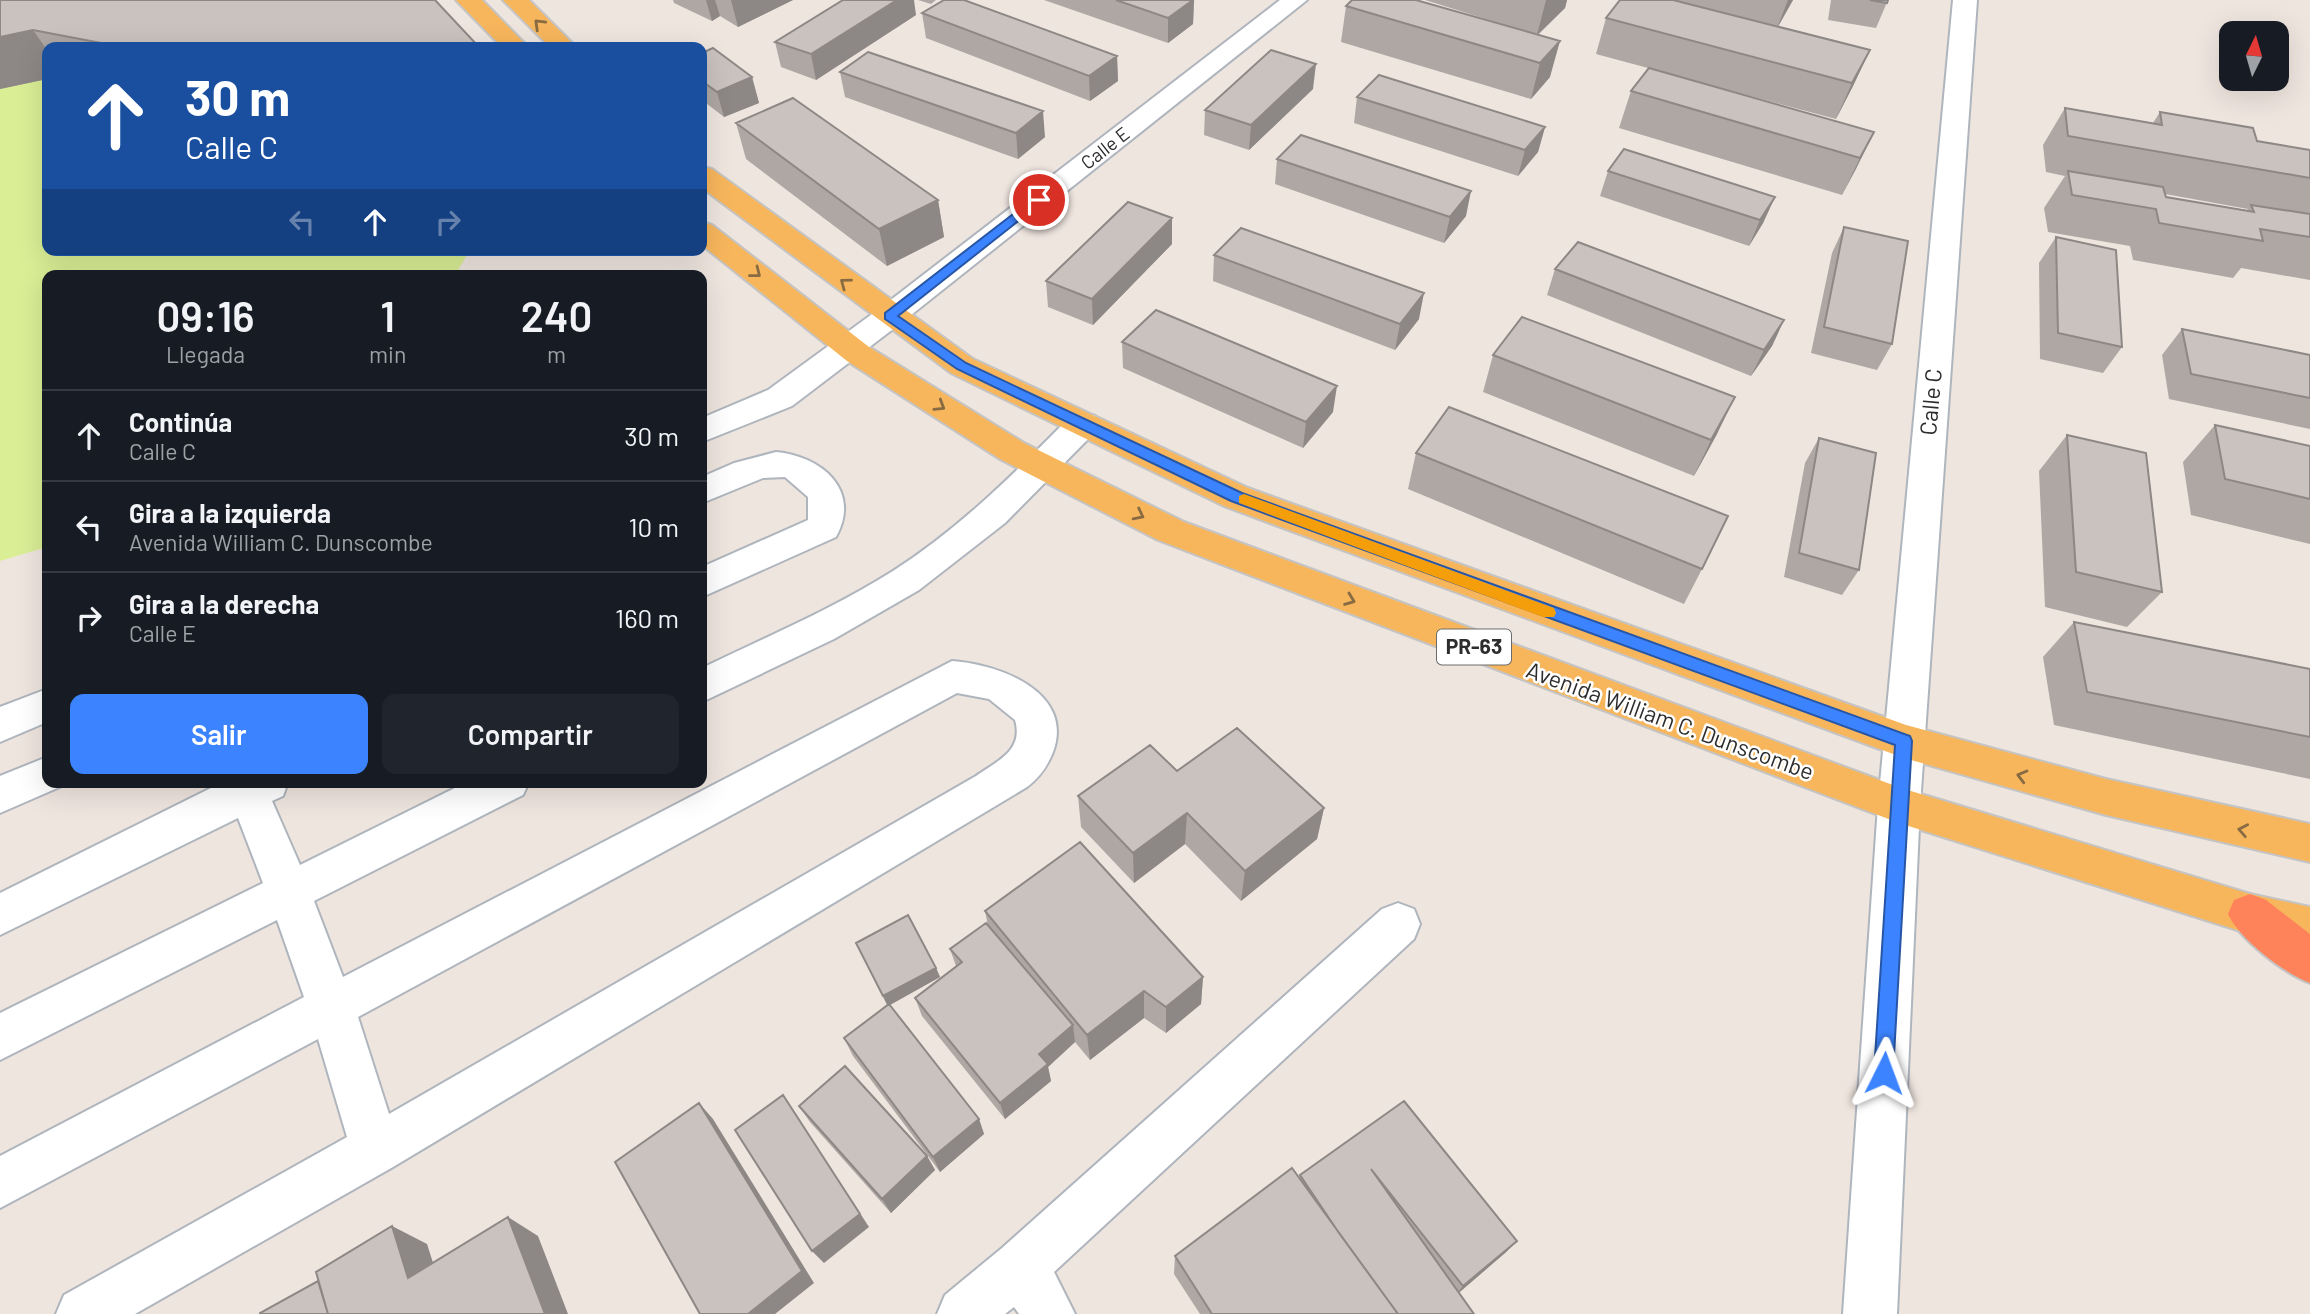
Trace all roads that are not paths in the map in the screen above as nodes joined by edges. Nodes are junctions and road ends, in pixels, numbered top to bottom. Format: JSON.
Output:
{"nodes":[{"id":1,"x":468,"y":0,"type":"edge"},
{"id":2,"x":515,"y":0,"type":"edge"},
{"id":3,"x":1295,"y":0,"type":"edge"},
{"id":4,"x":1965,"y":0,"type":"edge"},
{"id":5,"x":511,"y":42,"type":"edge"},
{"id":6,"x":559,"y":42,"type":"edge"},
{"id":7,"x":707,"y":179,"type":"edge"},
{"id":8,"x":707,"y":236,"type":"edge"},
{"id":9,"x":890,"y":316,"type":"junction"},
{"id":10,"x":847,"y":345,"type":"junction"},
{"id":11,"x":1083,"y":424,"type":"junction"},
{"id":12,"x":707,"y":429,"type":"edge"},
{"id":13,"x":1042,"y":466,"type":"junction"},
{"id":14,"x":707,"y":489,"type":"edge"},
{"id":15,"x":707,"y":581,"type":"edge"},
{"id":16,"x":707,"y":682,"type":"edge"},
{"id":17,"x":42,"y":707,"type":"edge"},
{"id":18,"x":0,"y":725,"type":"edge"},
{"id":19,"x":1904,"y":741,"type":"junction"},
{"id":20,"x":42,"y":776,"type":"edge"},
{"id":21,"x":250,"y":788,"type":"edge"},
{"id":22,"x":255,"y":788,"type":"edge"},
{"id":23,"x":496,"y":788,"type":"edge"},
{"id":24,"x":0,"y":795,"type":"edge"},
{"id":25,"x":1899,"y":805,"type":"junction"},
{"id":26,"x":2310,"y":843,"type":"edge"},
{"id":27,"x":289,"y":892,"type":"junction"},
{"id":28,"x":2250,"y":914,"type":"junction"},
{"id":29,"x":0,"y":915,"type":"edge"},
{"id":30,"x":1398,"y":924,"type":"dead end"},
{"id":31,"x":2310,"y":928,"type":"edge"},
{"id":32,"x":2310,"y":962,"type":"edge"},
{"id":33,"x":331,"y":1009,"type":"junction"},
{"id":34,"x":0,"y":1037,"type":"edge"},
{"id":35,"x":375,"y":1149,"type":"junction"},
{"id":36,"x":0,"y":1183,"type":"edge"},
{"id":37,"x":1021,"y":1267,"type":"junction"},
{"id":38,"x":83,"y":1314,"type":"edge"},
{"id":39,"x":964,"y":1314,"type":"edge"},
{"id":40,"x":1048,"y":1314,"type":"edge"},
{"id":41,"x":1870,"y":1314,"type":"edge"}],
"edges":[{"from":1,"to":5,"type":"main road"},
{"from":6,"to":2,"type":"main road","one_way":true},
{"from":3,"to":9,"type":"street","name":"Calle E"},
{"from":4,"to":19,"type":"street","name":"Calle C"},
{"from":9,"to":7,"type":"main road","number":"PR-63","one_way":true},
{"from":8,"to":10,"type":"main road","name":"Avenida William C. Dunscombe","number":"PR-63","one_way":true},
{"from":9,"to":10,"type":"street","name":"Calle E"},
{"from":9,"to":11,"type":"main road","number":"PR-63"},
{"from":10,"to":12,"type":"street","name":"Calle E"},
{"from":10,"to":13,"type":"main road","name":"Avenida William C. Dunscombe","number":"PR-63","one_way":true},
{"from":11,"to":13,"type":"street"},
{"from":11,"to":19,"type":"main road","number":"PR-63"},
{"from":13,"to":16,"type":"street"},
{"from":13,"to":25,"type":"main road","name":"Avenida William C. Dunscombe","number":"PR-63","one_way":true},
{"from":14,"to":15,"type":"street"},
{"from":17,"to":18,"type":"street"},
{"from":19,"to":25,"type":"street","name":"Calle C"},
{"from":26,"to":19,"type":"main road","number":"PR-63","one_way":true},
{"from":20,"to":24,"type":"street"},
{"from":21,"to":29,"type":"street"},
{"from":22,"to":27,"type":"street"},
{"from":23,"to":27,"type":"street"},
{"from":25,"to":28,"type":"main road","name":"Avenida William C. Dunscombe","number":"PR-63"},
{"from":25,"to":41,"type":"street","name":"Calle C"},
{"from":27,"to":33,"type":"street"},
{"from":27,"to":34,"type":"street"},
{"from":28,"to":31,"type":"main road","name":"Avenida William C. Dunscombe","number":"PR-63"},
{"from":28,"to":32,"type":"highway"},
{"from":30,"to":37,"type":"street"},
{"from":33,"to":35,"type":"street"},
{"from":33,"to":35,"type":"street"},
{"from":33,"to":36,"type":"street"},
{"from":35,"to":38,"type":"street"},
{"from":37,"to":39,"type":"street"},
{"from":37,"to":40,"type":"street"}]}
